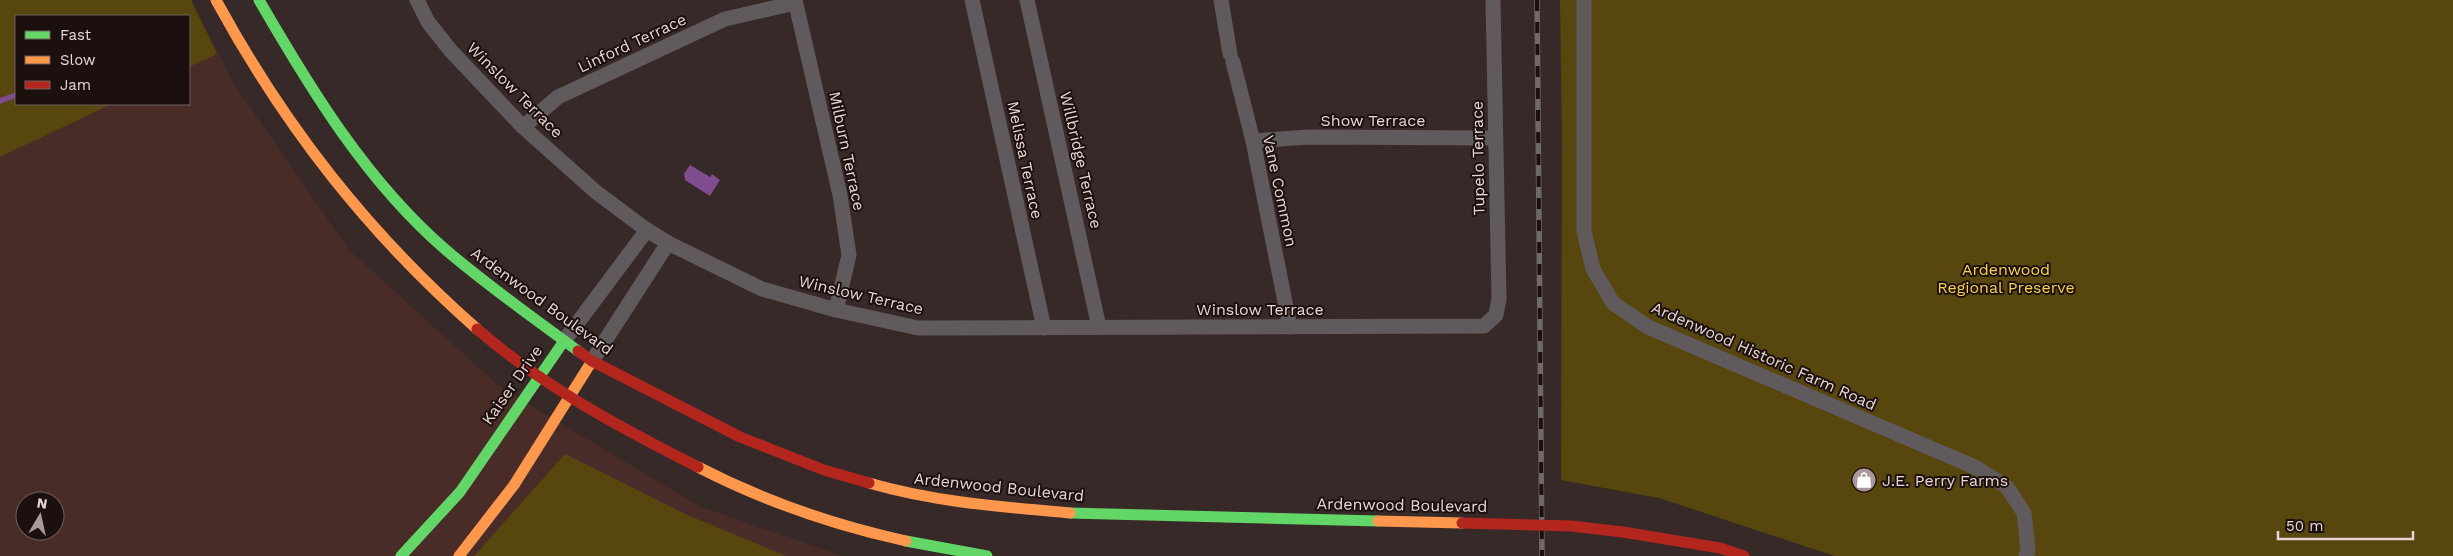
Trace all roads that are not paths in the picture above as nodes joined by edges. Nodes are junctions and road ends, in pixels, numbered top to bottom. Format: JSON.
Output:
{"nodes":[{"id":1,"x":216,"y":0,"type":"edge"},
{"id":2,"x":259,"y":0,"type":"edge"},
{"id":3,"x":417,"y":0,"type":"edge"},
{"id":4,"x":972,"y":0,"type":"edge"},
{"id":5,"x":1027,"y":0,"type":"edge"},
{"id":6,"x":1221,"y":0,"type":"edge"},
{"id":7,"x":1492,"y":0,"type":"edge"},
{"id":8,"x":1584,"y":0,"type":"edge"},
{"id":9,"x":795,"y":2,"type":"edge"},
{"id":10,"x":523,"y":126,"type":"junction"},
{"id":11,"x":1494,"y":138,"type":"junction"},
{"id":12,"x":1253,"y":141,"type":"junction"},
{"id":13,"x":647,"y":230,"type":"junction"},
{"id":14,"x":668,"y":243,"type":"junction"},
{"id":15,"x":836,"y":310,"type":"junction"},
{"id":16,"x":1496,"y":315,"type":"joint"},
{"id":17,"x":1099,"y":327,"type":"junction"},
{"id":18,"x":1290,"y":327,"type":"junction"},
{"id":19,"x":1044,"y":328,"type":"junction"},
{"id":20,"x":564,"y":341,"type":"junction"},
{"id":21,"x":592,"y":361,"type":"junction"},
{"id":22,"x":537,"y":377,"type":"junction"},
{"id":23,"x":570,"y":396,"type":"junction"},
{"id":24,"x":401,"y":556,"type":"edge"},
{"id":25,"x":460,"y":556,"type":"edge"},
{"id":26,"x":987,"y":556,"type":"edge"},
{"id":27,"x":1744,"y":556,"type":"edge"},
{"id":28,"x":2026,"y":556,"type":"edge"}],
"edges":[{"from":1,"to":22,"type":"main road"},
{"from":2,"to":20,"type":"main road","name":"Ardenwood Boulevard"},
{"from":3,"to":10,"type":"street","name":"Winslow Terrace"},
{"from":4,"to":19,"type":"street","name":"Melissa Terrace"},
{"from":5,"to":17,"type":"street","name":"Willbridge Terrace"},
{"from":6,"to":12,"type":"street","name":"Vane Common"},
{"from":7,"to":11,"type":"street","name":"Tupelo Terrace"},
{"from":8,"to":28,"type":"street","name":"Ardenwood Historic Farm Road"},
{"from":9,"to":10,"type":"street","name":"Linford Terrace"},
{"from":9,"to":15,"type":"street","name":"Milburn Terrace"},
{"from":10,"to":13,"type":"street","name":"Winslow Terrace"},
{"from":11,"to":12,"type":"street","name":"Show Terrace"},
{"from":11,"to":16,"type":"street","name":"Tupelo Terrace"},
{"from":12,"to":18,"type":"street","name":"Vane Common"},
{"from":13,"to":14,"type":"street","name":"Winslow Terrace"},
{"from":13,"to":20,"type":"street","name":"Kaiser Drive"},
{"from":14,"to":15,"type":"street","name":"Winslow Terrace"},
{"from":14,"to":21,"type":"street"},
{"from":15,"to":19,"type":"street","name":"Winslow Terrace"},
{"from":16,"to":18,"type":"street","name":"Winslow Terrace"},
{"from":17,"to":18,"type":"street","name":"Winslow Terrace"},
{"from":17,"to":19,"type":"street","name":"Winslow Terrace"},
{"from":20,"to":21,"type":"main road","name":"Ardenwood Boulevard"},
{"from":20,"to":22,"type":"main road","name":"Kaiser Drive"},
{"from":21,"to":23,"type":"main road"},
{"from":21,"to":27,"type":"main road","name":"Ardenwood Boulevard","bridge":true},
{"from":22,"to":23,"type":"main road"},
{"from":22,"to":24,"type":"main road","name":"Kaiser Drive"},
{"from":23,"to":25,"type":"main road"},
{"from":23,"to":26,"type":"main road"}]}
